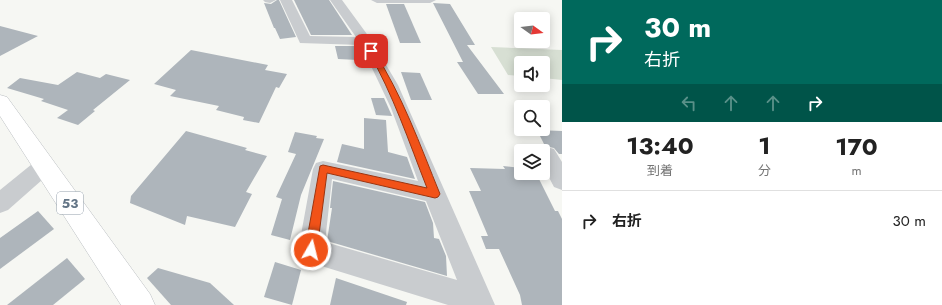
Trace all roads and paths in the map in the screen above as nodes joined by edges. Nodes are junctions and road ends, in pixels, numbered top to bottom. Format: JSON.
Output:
{"nodes":[{"id":1,"x":286,"y":0,"type":"edge"},
{"id":2,"x":336,"y":0,"type":"edge"},
{"id":3,"x":377,"y":0,"type":"edge"},
{"id":4,"x":430,"y":0,"type":"edge"},
{"id":5,"x":365,"y":41,"type":"junction"},
{"id":6,"x":0,"y":101,"type":"edge"},
{"id":7,"x":550,"y":159,"type":"edge"},
{"id":8,"x":44,"y":166,"type":"junction"},
{"id":9,"x":562,"y":181,"type":"edge"},
{"id":10,"x":435,"y":194,"type":"junction"},
{"id":11,"x":0,"y":203,"type":"edge"},
{"id":12,"x":481,"y":303,"type":"edge"},
{"id":13,"x":139,"y":305,"type":"edge"}],
"edges":[{"from":1,"to":5,"type":"street"},
{"from":2,"to":5,"type":"street"},
{"from":3,"to":4,"type":"street"},
{"from":5,"to":10,"type":"street"},
{"from":6,"to":8,"type":"main road","number":"53"},
{"from":7,"to":9,"type":"street"},
{"from":8,"to":11,"type":"street"},
{"from":8,"to":13,"type":"main road","number":"53"},
{"from":10,"to":12,"type":"street"},
{"from":10,"to":12,"type":"street"}]}
